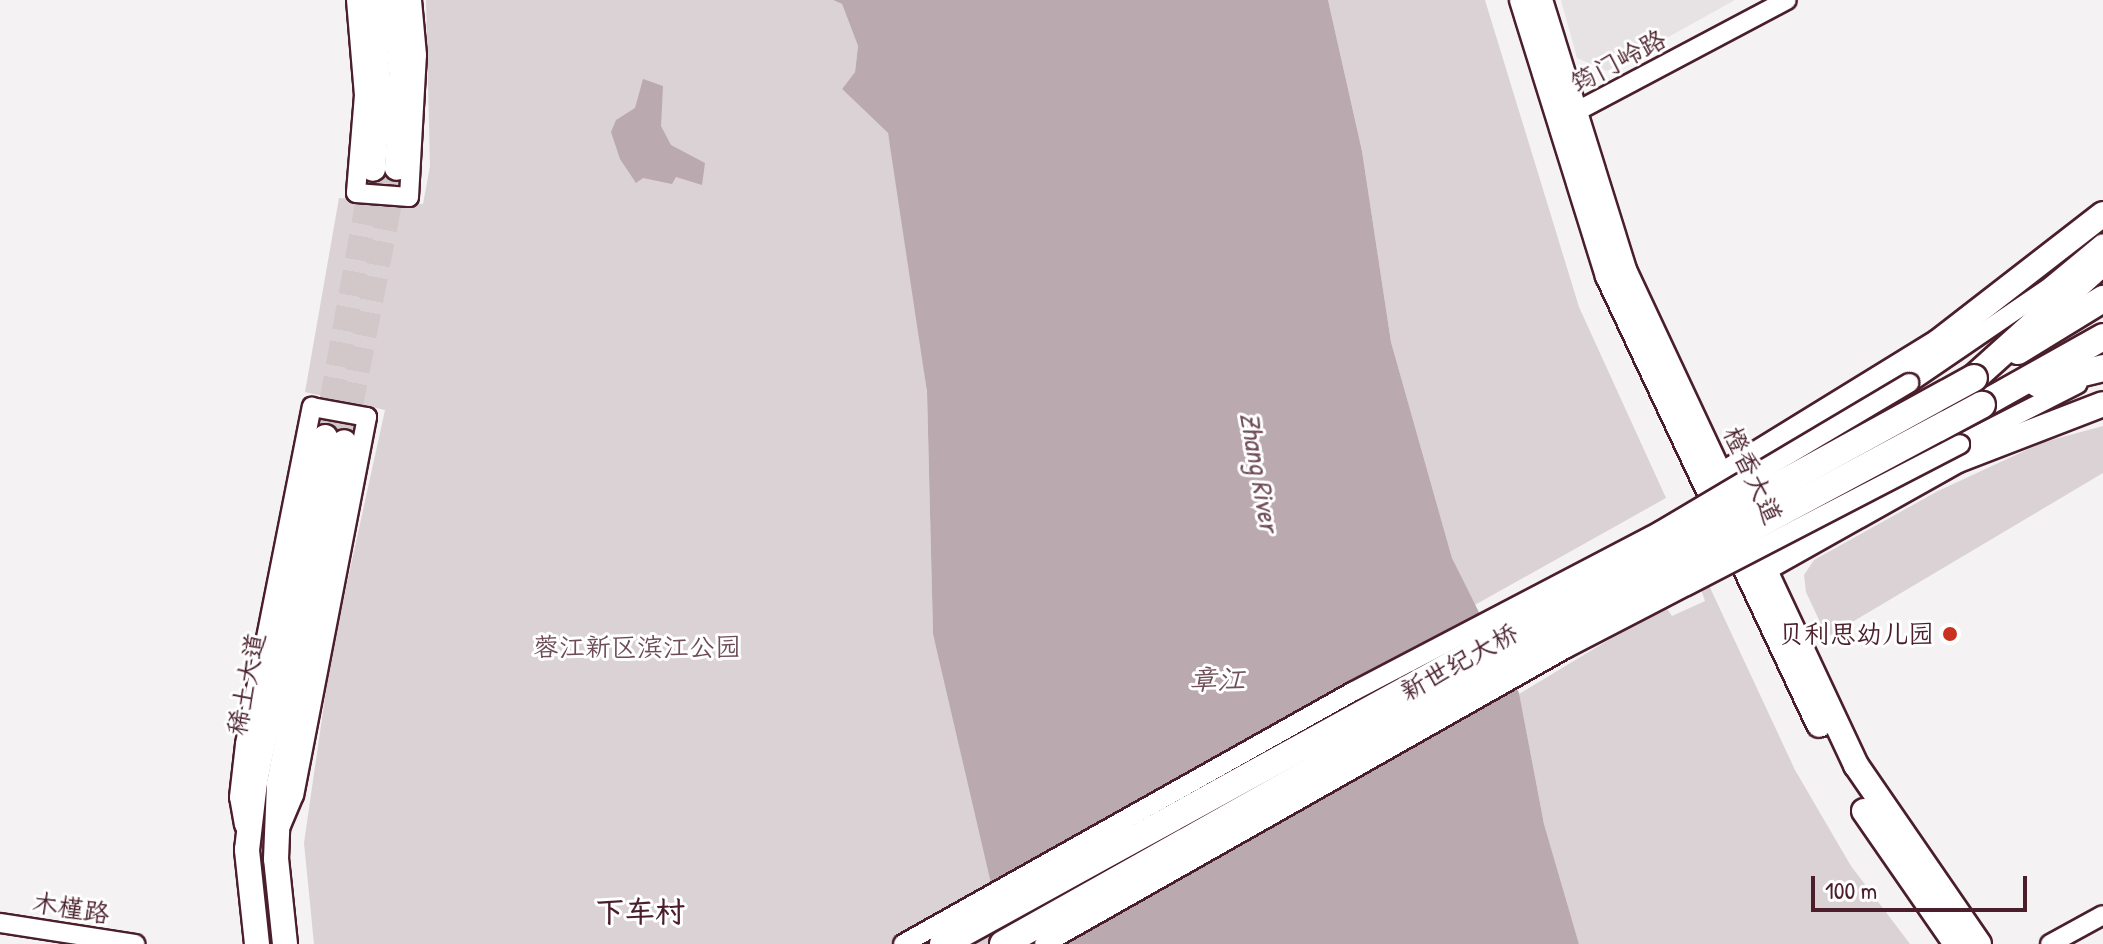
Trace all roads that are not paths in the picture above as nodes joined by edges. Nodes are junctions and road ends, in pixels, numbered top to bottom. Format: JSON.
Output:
{"nodes":[{"id":1,"x":356,"y":0,"type":"edge"},
{"id":2,"x":371,"y":0,"type":"edge"},
{"id":3,"x":394,"y":0,"type":"edge"},
{"id":4,"x":412,"y":0,"type":"edge"},
{"id":5,"x":1522,"y":0,"type":"edge"},
{"id":6,"x":1540,"y":0,"type":"edge"},
{"id":7,"x":1787,"y":0,"type":"edge"},
{"id":8,"x":1564,"y":118,"type":"junction"},
{"id":9,"x":2103,"y":214,"type":"edge"},
{"id":10,"x":2103,"y":243,"type":"edge"},
{"id":11,"x":2103,"y":262,"type":"edge"},
{"id":12,"x":2103,"y":299,"type":"edge"},
{"id":13,"x":2103,"y":306,"type":"edge"},
{"id":14,"x":2103,"y":337,"type":"edge"},
{"id":15,"x":2103,"y":344,"type":"edge"},
{"id":16,"x":2103,"y":368,"type":"edge"},
{"id":17,"x":1974,"y":378,"type":"junction"},
{"id":18,"x":2103,"y":378,"type":"edge"},
{"id":19,"x":2103,"y":404,"type":"edge"},
{"id":20,"x":1982,"y":405,"type":"junction"},
{"id":21,"x":1715,"y":479,"type":"junction"},
{"id":22,"x":1757,"y":573,"type":"junction"},
{"id":23,"x":277,"y":835,"type":"junction"},
{"id":24,"x":248,"y":846,"type":"junction"},
{"id":25,"x":2103,"y":915,"type":"edge"},
{"id":26,"x":0,"y":923,"type":"edge"},
{"id":27,"x":135,"y":944,"type":"edge"},
{"id":28,"x":257,"y":944,"type":"edge"},
{"id":29,"x":285,"y":944,"type":"edge"},
{"id":30,"x":903,"y":944,"type":"edge"},
{"id":31,"x":943,"y":944,"type":"edge"},
{"id":32,"x":1003,"y":944,"type":"edge"},
{"id":33,"x":1044,"y":944,"type":"edge"},
{"id":34,"x":1956,"y":944,"type":"edge"},
{"id":35,"x":1979,"y":944,"type":"edge"},
{"id":36,"x":2050,"y":944,"type":"edge"}],
"edges":[{"from":1,"to":4,"type":"street"},
{"from":2,"to":3,"type":"main road"},
{"from":5,"to":8,"type":"main road","name":"橙香大道"},
{"from":6,"to":8,"type":"main road","name":"橙香大道"},
{"from":7,"to":8,"type":"street","name":"筠门岭路"},
{"from":8,"to":21,"type":"main road","name":"橙香大道"},
{"from":9,"to":21,"type":"main road"},
{"from":10,"to":30,"type":"street","bridge":true},
{"from":11,"to":17,"type":"highway"},
{"from":12,"to":17,"type":"highway"},
{"from":13,"to":17,"type":"highway"},
{"from":14,"to":20,"type":"highway"},
{"from":15,"to":20,"type":"highway"},
{"from":16,"to":20,"type":"highway"},
{"from":17,"to":31,"type":"highway","name":"新世纪大桥","bridge":true},
{"from":18,"to":33,"type":"street","bridge":true},
{"from":19,"to":22,"type":"main road"},
{"from":20,"to":32,"type":"highway","name":"新世纪大桥","bridge":true},
{"from":21,"to":22,"type":"main road","name":"橙香大道"},
{"from":22,"to":34,"type":"main road","name":"橙香大道"},
{"from":22,"to":35,"type":"main road","name":"橙香大道"},
{"from":23,"to":24,"type":"main road","name":"稀土大道"},
{"from":23,"to":24,"type":"street"},
{"from":23,"to":29,"type":"main road","name":"稀土大道"},
{"from":24,"to":28,"type":"main road","name":"稀土大道"},
{"from":25,"to":36,"type":"street"},
{"from":26,"to":27,"type":"street","name":"木槿路"}]}
